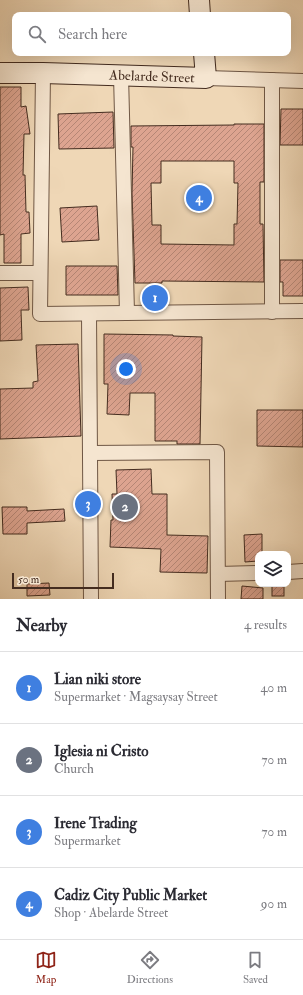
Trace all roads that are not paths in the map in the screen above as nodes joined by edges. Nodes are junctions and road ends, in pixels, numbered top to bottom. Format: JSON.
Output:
{"nodes":[{"id":1,"x":199,"y":0,"type":"edge"},
{"id":2,"x":200,"y":12,"type":"edge"},
{"id":3,"x":204,"y":56,"type":"edge"},
{"id":4,"x":43,"y":72,"type":"junction"},
{"id":5,"x":0,"y":73,"type":"edge"},
{"id":6,"x":121,"y":75,"type":"junction"},
{"id":7,"x":206,"y":78,"type":"junction"},
{"id":8,"x":272,"y":80,"type":"junction"},
{"id":9,"x":303,"y":81,"type":"edge"},
{"id":10,"x":0,"y":273,"type":"edge"},
{"id":11,"x":40,"y":273,"type":"junction"},
{"id":12,"x":303,"y":311,"type":"edge"},
{"id":13,"x":272,"y":312,"type":"junction"},
{"id":14,"x":126,"y":313,"type":"junction"},
{"id":15,"x":89,"y":314,"type":"junction"},
{"id":16,"x":90,"y":453,"type":"junction"},
{"id":17,"x":303,"y":571,"type":"edge"},
{"id":18,"x":291,"y":572,"type":"edge"},
{"id":19,"x":255,"y":573,"type":"edge"},
{"id":20,"x":218,"y":574,"type":"junction"},
{"id":21,"x":91,"y":599,"type":"edge"},
{"id":22,"x":218,"y":599,"type":"edge"}],
"edges":[{"from":1,"to":2,"type":"main road"},
{"from":3,"to":7,"type":"main road"},
{"from":4,"to":5,"type":"main road","name":"Abelarde Street"},
{"from":4,"to":6,"type":"main road","name":"Abelarde Street"},
{"from":4,"to":11,"type":"street"},
{"from":6,"to":7,"type":"main road","name":"Abelarde Street"},
{"from":6,"to":14,"type":"street"},
{"from":7,"to":8,"type":"street","name":"Abelarde Street"},
{"from":8,"to":9,"type":"street","name":"Abelarde Street"},
{"from":8,"to":13,"type":"street"},
{"from":10,"to":11,"type":"street"},
{"from":11,"to":15,"type":"street"},
{"from":12,"to":13,"type":"street"},
{"from":13,"to":14,"type":"street"},
{"from":14,"to":15,"type":"street"},
{"from":15,"to":16,"type":"street"},
{"from":16,"to":20,"type":"street"},
{"from":16,"to":21,"type":"street"},
{"from":17,"to":18,"type":"street"},
{"from":19,"to":20,"type":"street"},
{"from":20,"to":22,"type":"street"}]}
